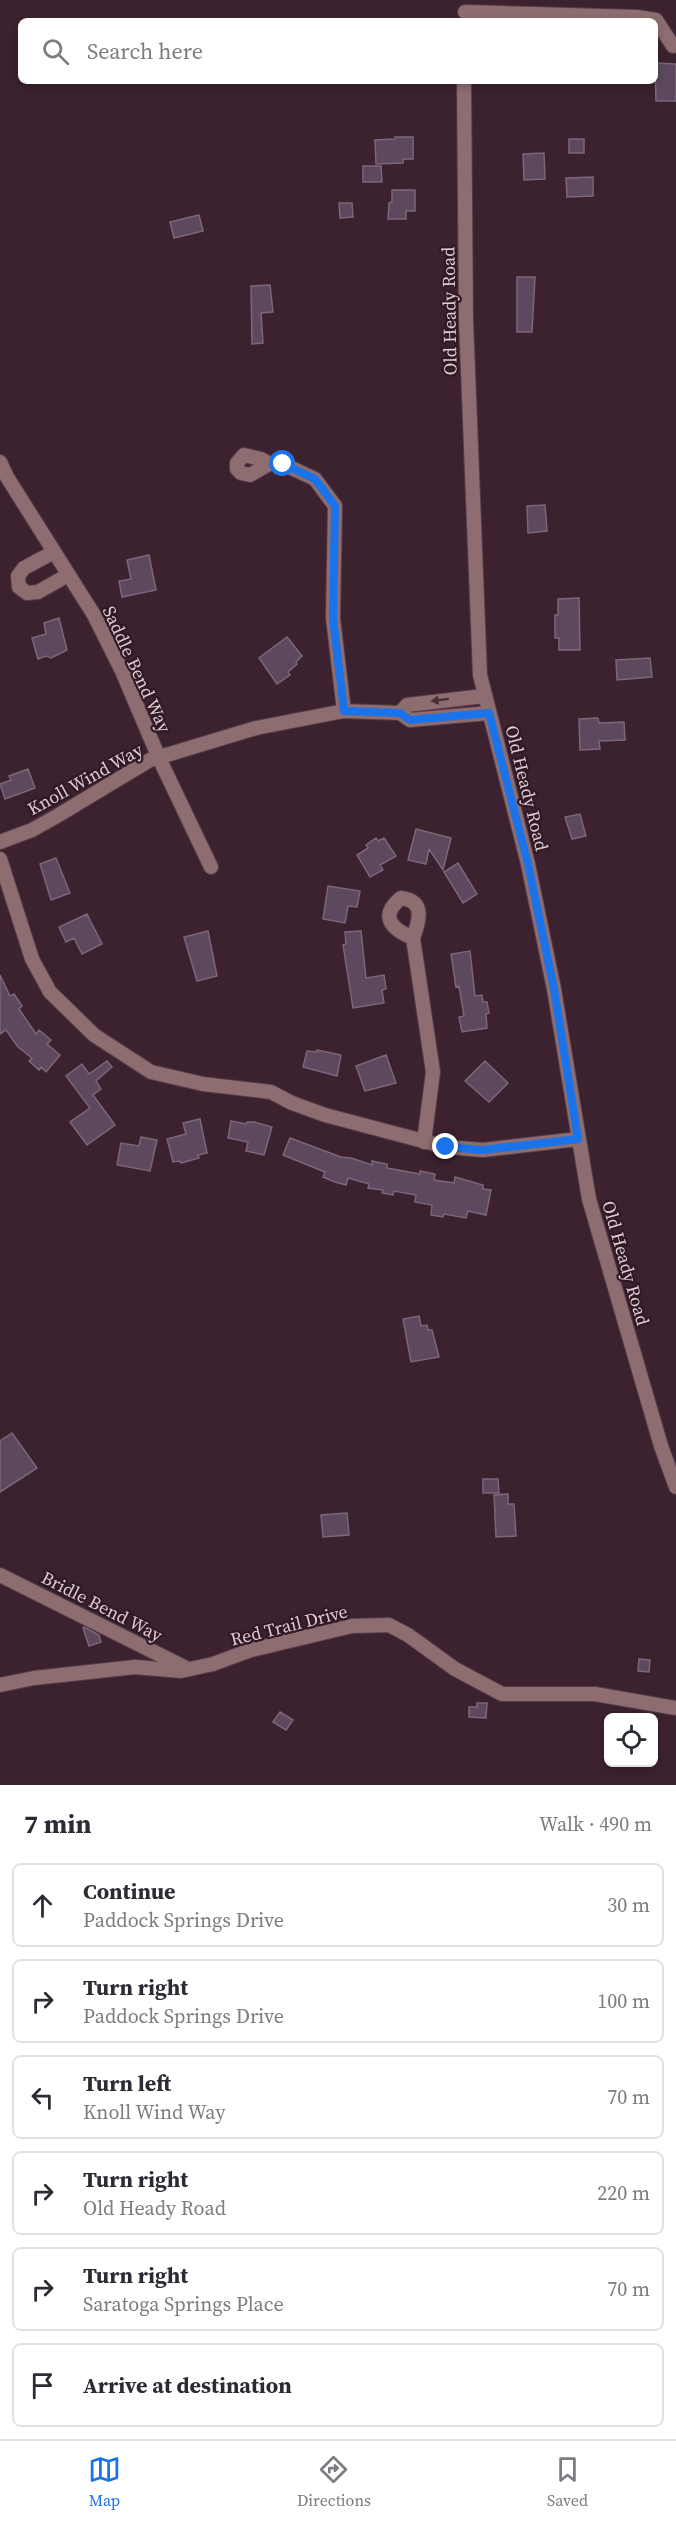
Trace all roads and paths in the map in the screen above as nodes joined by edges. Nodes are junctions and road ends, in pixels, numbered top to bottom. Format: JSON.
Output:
{"nodes":[{"id":1,"x":465,"y":11,"type":"edge"},
{"id":2,"x":643,"y":18,"type":"edge"},
{"id":3,"x":658,"y":23,"type":"edge"},
{"id":4,"x":673,"y":46,"type":"dead end"},
{"id":5,"x":464,"y":84,"type":"edge"},
{"id":6,"x":0,"y":462,"type":"edge"},
{"id":7,"x":270,"y":464,"type":"dead end"},
{"id":8,"x":54,"y":552,"type":"junction"},
{"id":9,"x":68,"y":575,"type":"junction"},
{"id":10,"x":484,"y":696,"type":"junction"},
{"id":11,"x":344,"y":711,"type":"junction"},
{"id":12,"x":400,"y":713,"type":"junction"},
{"id":13,"x":489,"y":713,"type":"junction"},
{"id":14,"x":159,"y":758,"type":"junction"},
{"id":15,"x":0,"y":842,"type":"edge"},
{"id":16,"x":0,"y":860,"type":"edge"},
{"id":17,"x":211,"y":867,"type":"dead end"},
{"id":18,"x":412,"y":938,"type":"dead end"},
{"id":19,"x":578,"y":1139,"type":"junction"},
{"id":20,"x":424,"y":1142,"type":"junction"},
{"id":21,"x":676,"y":1487,"type":"edge"},
{"id":22,"x":0,"y":1575,"type":"edge"},
{"id":23,"x":188,"y":1670,"type":"junction"},
{"id":24,"x":0,"y":1685,"type":"edge"},
{"id":25,"x":676,"y":1708,"type":"edge"}],
"edges":[{"from":1,"to":2,"type":"street"},
{"from":3,"to":4,"type":"street"},
{"from":5,"to":10,"type":"street","name":"Old Heady Road"},
{"from":6,"to":8,"type":"street","name":"Saddle Bend Way"},
{"from":7,"to":11,"type":"street"},
{"from":8,"to":9,"type":"street","name":"Saddle Bend Way"},
{"from":8,"to":9,"type":"street"},
{"from":9,"to":14,"type":"street","name":"Saddle Bend Way"},
{"from":10,"to":12,"type":"street","name":"Knoll Wind Way","one_way":true},
{"from":10,"to":13,"type":"street","name":"Old Heady Road"},
{"from":11,"to":12,"type":"street","name":"Knoll Wind Way"},
{"from":11,"to":14,"type":"street","name":"Knoll Wind Way"},
{"from":12,"to":13,"type":"street","name":"Knoll Wind Way"},
{"from":13,"to":19,"type":"street","name":"Old Heady Road"},
{"from":14,"to":15,"type":"street","name":"Knoll Wind Way"},
{"from":14,"to":17,"type":"street","name":"Saddle Bend Way"},
{"from":16,"to":20,"type":"street"},
{"from":18,"to":20,"type":"street"},
{"from":19,"to":20,"type":"street"},
{"from":19,"to":21,"type":"street","name":"Old Heady Road"},
{"from":22,"to":23,"type":"street","name":"Bridle Bend Way"},
{"from":23,"to":24,"type":"street","name":"Red Trail Drive"},
{"from":23,"to":25,"type":"street","name":"Red Trail Drive"}]}
